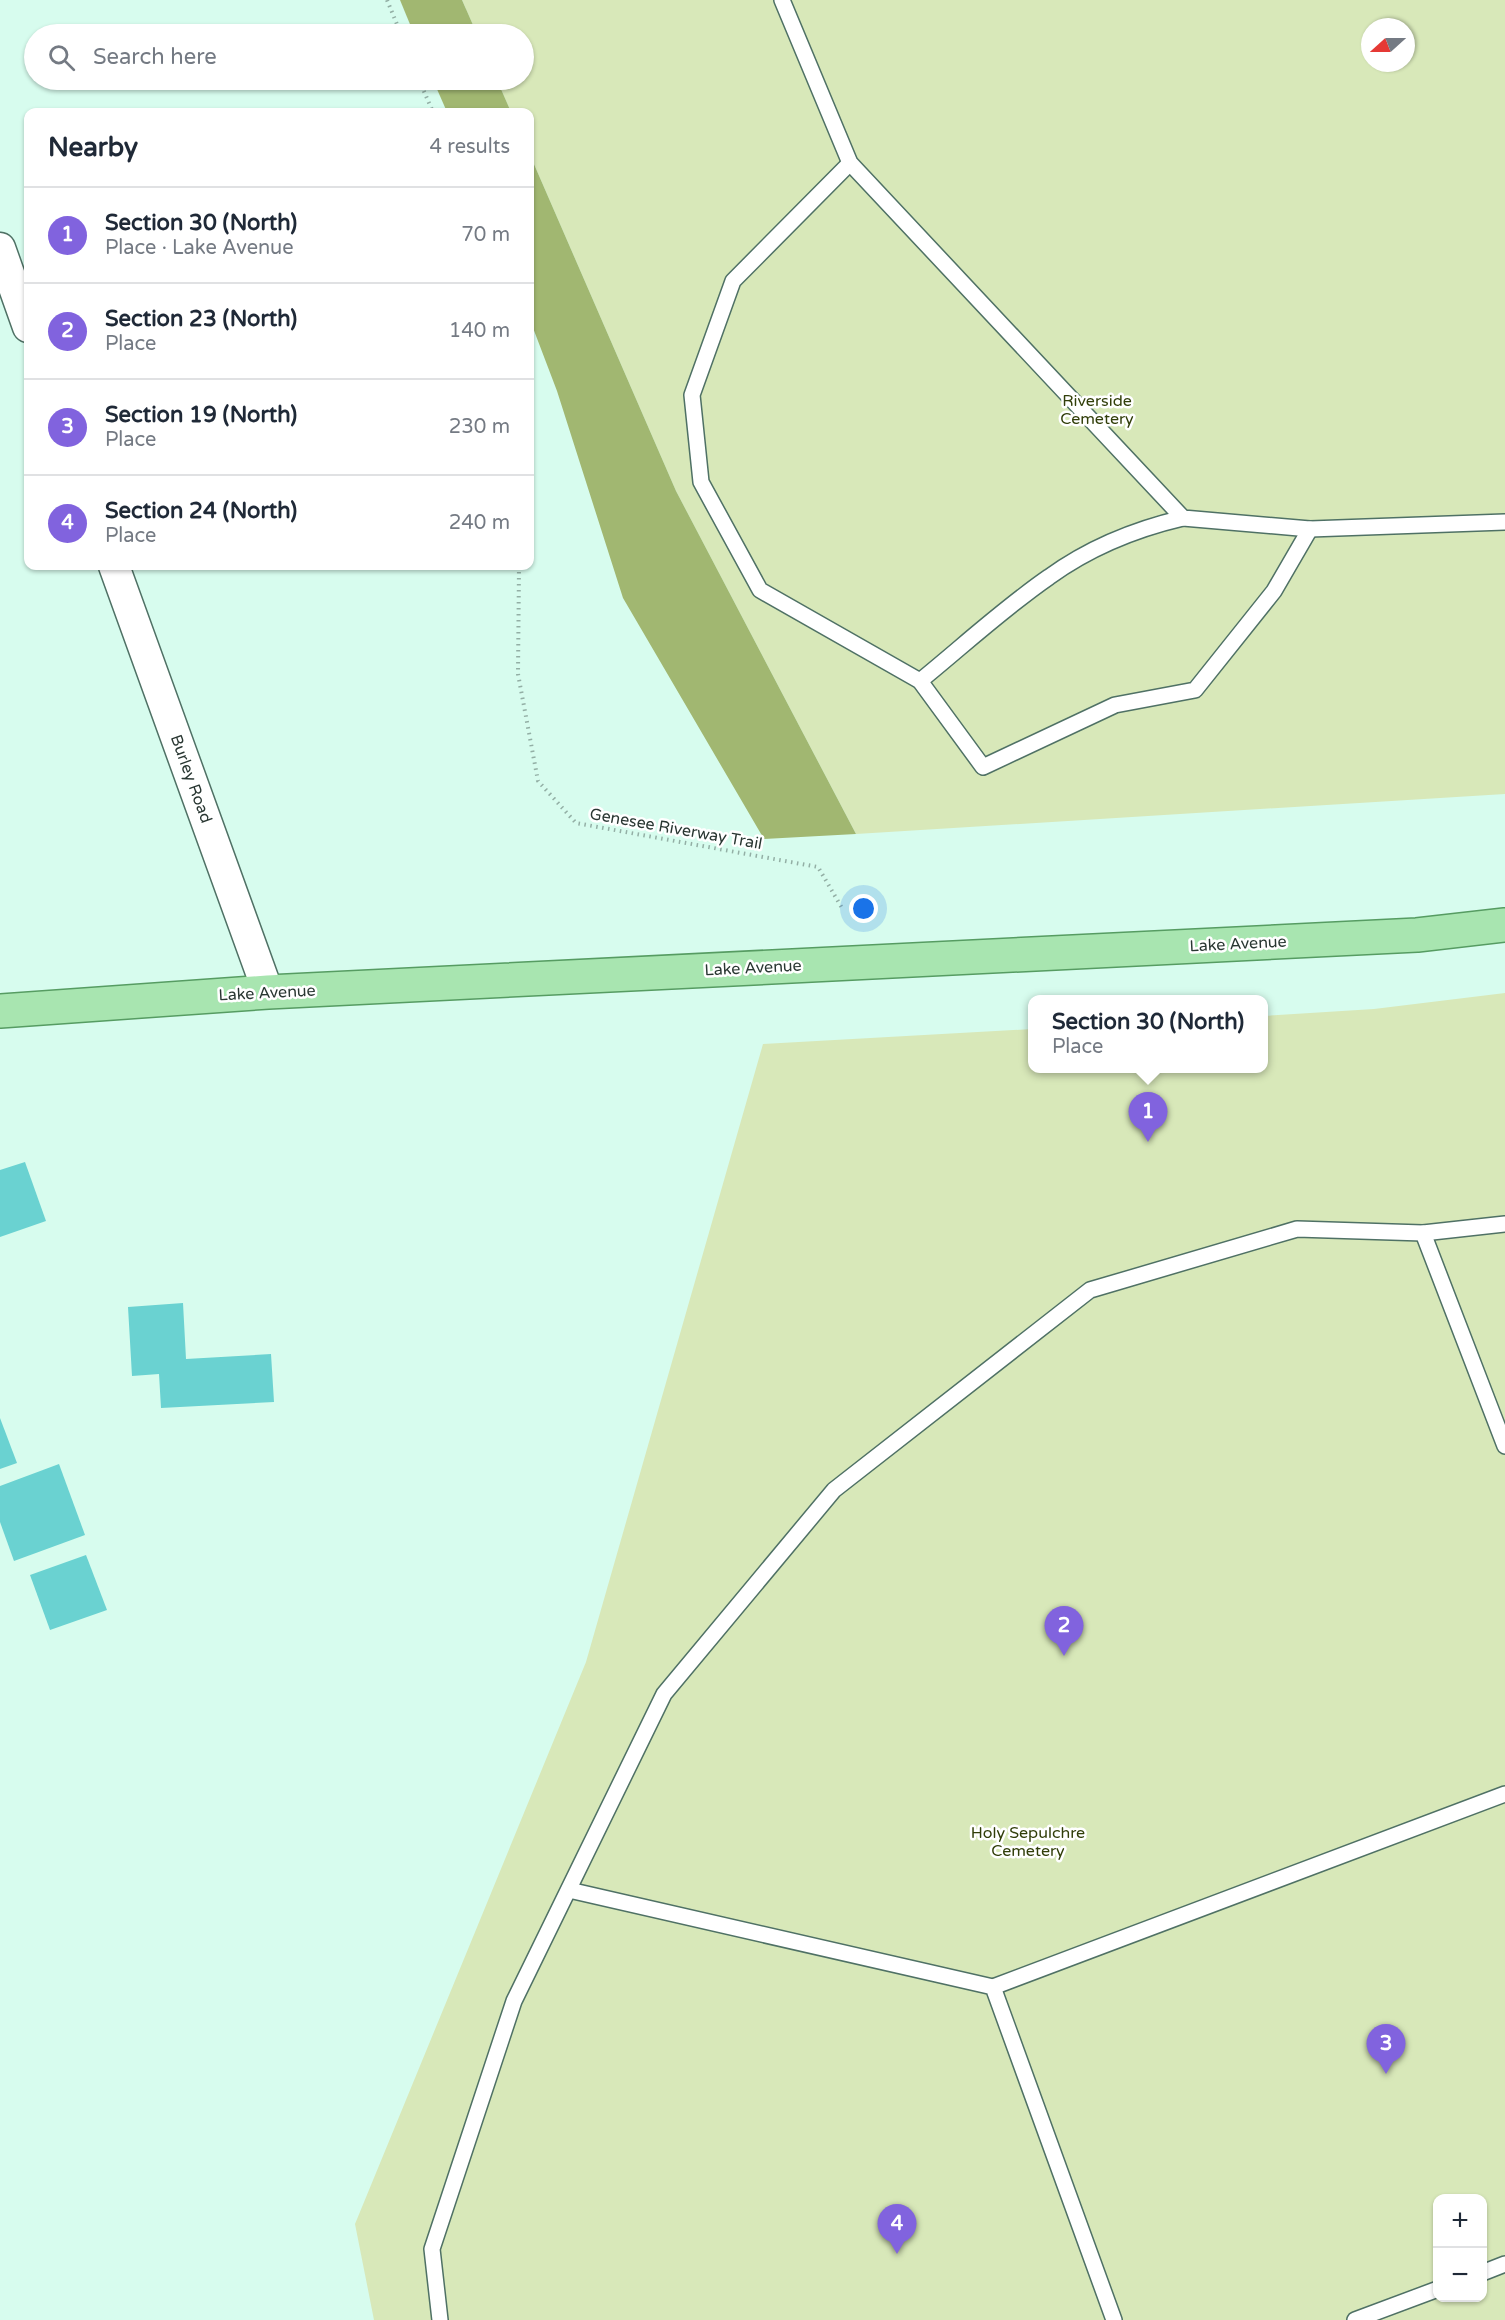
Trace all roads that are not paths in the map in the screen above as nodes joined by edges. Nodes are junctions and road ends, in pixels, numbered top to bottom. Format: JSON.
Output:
{"nodes":[{"id":1,"x":782,"y":0,"type":"edge"},
{"id":2,"x":850,"y":163,"type":"junction"},
{"id":3,"x":0,"y":248,"type":"edge"},
{"id":4,"x":24,"y":316,"type":"edge"},
{"id":5,"x":1183,"y":518,"type":"junction"},
{"id":6,"x":1505,"y":522,"type":"edge"},
{"id":7,"x":1310,"y":529,"type":"junction"},
{"id":8,"x":115,"y":570,"type":"edge"},
{"id":9,"x":920,"y":681,"type":"junction"},
{"id":10,"x":1505,"y":925,"type":"edge"},
{"id":11,"x":268,"y":992,"type":"junction"},
{"id":12,"x":0,"y":1011,"type":"edge"},
{"id":13,"x":1505,"y":1224,"type":"edge"},
{"id":14,"x":1424,"y":1233,"type":"junction"},
{"id":15,"x":1505,"y":1446,"type":"edge"},
{"id":16,"x":1505,"y":1794,"type":"edge"},
{"id":17,"x":569,"y":1890,"type":"junction"},
{"id":18,"x":993,"y":1986,"type":"junction"},
{"id":19,"x":1505,"y":2265,"type":"edge"},
{"id":20,"x":1487,"y":2271,"type":"edge"},
{"id":21,"x":1433,"y":2291,"type":"edge"},
{"id":22,"x":440,"y":2320,"type":"edge"},
{"id":23,"x":1114,"y":2320,"type":"edge"},
{"id":24,"x":1355,"y":2320,"type":"edge"}],
"edges":[{"from":1,"to":2,"type":"lane"},
{"from":2,"to":5,"type":"lane"},
{"from":2,"to":9,"type":"lane"},
{"from":3,"to":4,"type":"street"},
{"from":5,"to":7,"type":"lane"},
{"from":5,"to":9,"type":"lane"},
{"from":6,"to":7,"type":"lane"},
{"from":7,"to":9,"type":"lane"},
{"from":8,"to":11,"type":"street","name":"Burley Road"},
{"from":10,"to":11,"type":"main road","name":"Lake Avenue"},
{"from":11,"to":12,"type":"main road","name":"Lake Avenue"},
{"from":13,"to":14,"type":"lane"},
{"from":14,"to":15,"type":"lane"},
{"from":14,"to":17,"type":"lane"},
{"from":16,"to":18,"type":"lane"},
{"from":17,"to":18,"type":"lane"},
{"from":17,"to":22,"type":"lane"},
{"from":18,"to":23,"type":"lane"},
{"from":19,"to":20,"type":"lane"},
{"from":21,"to":24,"type":"lane"}]}
